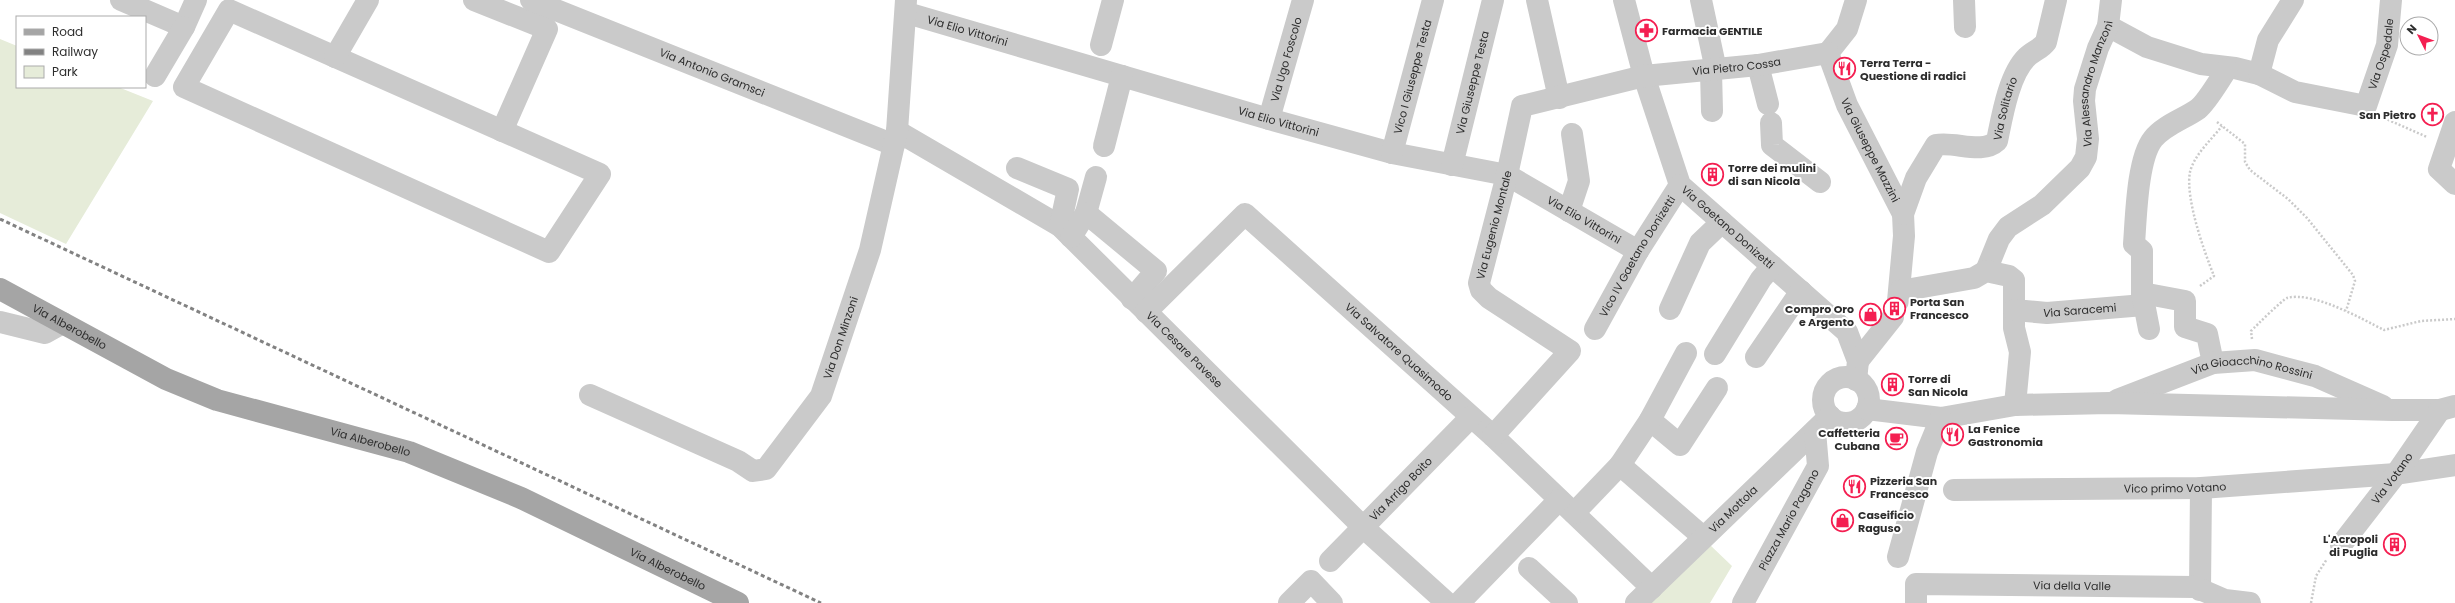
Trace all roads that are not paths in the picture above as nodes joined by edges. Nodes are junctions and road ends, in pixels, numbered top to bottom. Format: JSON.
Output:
{"nodes":[{"id":1,"x":121,"y":0,"type":"edge"},
{"id":2,"x":196,"y":0,"type":"edge"},
{"id":3,"x":368,"y":0,"type":"edge"},
{"id":4,"x":474,"y":0,"type":"edge"},
{"id":5,"x":531,"y":0,"type":"edge"},
{"id":6,"x":1112,"y":0,"type":"edge"},
{"id":7,"x":1432,"y":0,"type":"edge"},
{"id":8,"x":1492,"y":0,"type":"edge"},
{"id":9,"x":1537,"y":0,"type":"edge"},
{"id":10,"x":1624,"y":0,"type":"edge"},
{"id":11,"x":1701,"y":0,"type":"edge"},
{"id":12,"x":1856,"y":0,"type":"edge"},
{"id":13,"x":1964,"y":0,"type":"edge"},
{"id":14,"x":2056,"y":0,"type":"edge"},
{"id":15,"x":2111,"y":0,"type":"edge"},
{"id":16,"x":2293,"y":0,"type":"edge"},
{"id":17,"x":2391,"y":0,"type":"edge"},
{"id":18,"x":1298,"y":1,"type":"edge"},
{"id":19,"x":143,"y":4,"type":"edge"},
{"id":20,"x":906,"y":6,"type":"edge"},
{"id":21,"x":2108,"y":26,"type":"junction"},
{"id":22,"x":184,"y":27,"type":"junction"},
{"id":23,"x":1965,"y":27,"type":"dead end"},
{"id":24,"x":1101,"y":46,"type":"dead end"},
{"id":25,"x":1828,"y":53,"type":"junction"},
{"id":26,"x":335,"y":57,"type":"junction"},
{"id":27,"x":1758,"y":65,"type":"junction"},
{"id":28,"x":2227,"y":69,"type":"junction"},
{"id":29,"x":1713,"y":70,"type":"junction"},
{"id":30,"x":2258,"y":74,"type":"junction"},
{"id":31,"x":155,"y":76,"type":"dead end"},
{"id":32,"x":1122,"y":76,"type":"junction"},
{"id":33,"x":1644,"y":76,"type":"junction"},
{"id":34,"x":1560,"y":98,"type":"junction"},
{"id":35,"x":1522,"y":106,"type":"joint"},
{"id":36,"x":1712,"y":111,"type":"dead end"},
{"id":37,"x":1269,"y":120,"type":"junction"},
{"id":38,"x":2455,"y":122,"type":"edge"},
{"id":39,"x":502,"y":131,"type":"junction"},
{"id":40,"x":1572,"y":134,"type":"dead end"},
{"id":41,"x":895,"y":138,"type":"junction"},
{"id":42,"x":1104,"y":146,"type":"dead end"},
{"id":43,"x":1392,"y":153,"type":"junction"},
{"id":44,"x":1452,"y":165,"type":"junction"},
{"id":45,"x":1017,"y":168,"type":"dead end"},
{"id":46,"x":1507,"y":176,"type":"junction"},
{"id":47,"x":1096,"y":177,"type":"dead end"},
{"id":48,"x":1820,"y":182,"type":"dead end"},
{"id":49,"x":2455,"y":184,"type":"edge"},
{"id":50,"x":1680,"y":185,"type":"junction"},
{"id":51,"x":1569,"y":211,"type":"junction"},
{"id":52,"x":1086,"y":213,"type":"junction"},
{"id":53,"x":1903,"y":214,"type":"junction"},
{"id":54,"x":1722,"y":222,"type":"junction"},
{"id":55,"x":1066,"y":232,"type":"junction"},
{"id":56,"x":1638,"y":251,"type":"junction"},
{"id":57,"x":1772,"y":266,"type":"junction"},
{"id":58,"x":1986,"y":271,"type":"junction"},
{"id":59,"x":0,"y":289,"type":"edge"},
{"id":60,"x":1801,"y":291,"type":"junction"},
{"id":61,"x":2143,"y":299,"type":"junction"},
{"id":62,"x":1897,"y":303,"type":"junction"},
{"id":63,"x":1139,"y":306,"type":"junction"},
{"id":64,"x":1670,"y":309,"type":"dead end"},
{"id":65,"x":2014,"y":310,"type":"junction"},
{"id":66,"x":0,"y":322,"type":"edge"},
{"id":67,"x":63,"y":323,"type":"junction"},
{"id":68,"x":2149,"y":328,"type":"dead end"},
{"id":69,"x":1594,"y":329,"type":"dead end"},
{"id":70,"x":1686,"y":353,"type":"dead end"},
{"id":71,"x":1715,"y":354,"type":"dead end"},
{"id":72,"x":1756,"y":357,"type":"dead end"},
{"id":73,"x":2213,"y":364,"type":"junction"},
{"id":74,"x":1857,"y":371,"type":"junction"},
{"id":75,"x":1717,"y":388,"type":"dead end"},
{"id":76,"x":590,"y":395,"type":"dead end"},
{"id":77,"x":2108,"y":403,"type":"junction"},
{"id":78,"x":2014,"y":405,"type":"junction"},
{"id":79,"x":1867,"y":408,"type":"junction"},
{"id":80,"x":2447,"y":408,"type":"edge"},
{"id":81,"x":2394,"y":410,"type":"junction"},
{"id":82,"x":1830,"y":416,"type":"junction"},
{"id":83,"x":1471,"y":417,"type":"junction"},
{"id":84,"x":1941,"y":418,"type":"junction"},
{"id":85,"x":1650,"y":420,"type":"junction"},
{"id":86,"x":1814,"y":432,"type":"junction"},
{"id":87,"x":1493,"y":436,"type":"junction"},
{"id":88,"x":1620,"y":465,"type":"junction"},
{"id":89,"x":2455,"y":465,"type":"edge"},
{"id":90,"x":2396,"y":474,"type":"junction"},
{"id":91,"x":2201,"y":488,"type":"junction"},
{"id":92,"x":1954,"y":490,"type":"dead end"},
{"id":93,"x":1567,"y":507,"type":"junction"},
{"id":94,"x":1364,"y":528,"type":"junction"},
{"id":95,"x":1703,"y":537,"type":"junction"},
{"id":96,"x":2341,"y":545,"type":"dead end"},
{"id":97,"x":1898,"y":557,"type":"dead end"},
{"id":98,"x":1330,"y":561,"type":"dead end"},
{"id":99,"x":1530,"y":568,"type":"dead end"},
{"id":100,"x":2198,"y":589,"type":"junction"},
{"id":101,"x":1916,"y":593,"type":"edge"},
{"id":102,"x":1644,"y":596,"type":"edge"},
{"id":103,"x":2223,"y":602,"type":"edge"},
{"id":104,"x":738,"y":603,"type":"edge"},
{"id":105,"x":1289,"y":603,"type":"edge"},
{"id":106,"x":1332,"y":603,"type":"edge"},
{"id":107,"x":1447,"y":603,"type":"edge"},
{"id":108,"x":1459,"y":603,"type":"edge"},
{"id":109,"x":1567,"y":603,"type":"edge"},
{"id":110,"x":1743,"y":603,"type":"edge"},
{"id":111,"x":2250,"y":603,"type":"edge"}],
"edges":[{"from":1,"to":19,"type":"street"},
{"from":2,"to":22,"type":"street"},
{"from":3,"to":26,"type":"street"},
{"from":4,"to":39,"type":"street"},
{"from":5,"to":41,"type":"street","name":"Via Antonio Gramsci"},
{"from":6,"to":24,"type":"street"},
{"from":7,"to":43,"type":"street","name":"Vico I Giuseppe Testa"},
{"from":8,"to":44,"type":"street","name":"Via Giuseppe Testa"},
{"from":9,"to":34,"type":"street"},
{"from":10,"to":33,"type":"street","name":"Via Gaetano Donizetti"},
{"from":11,"to":29,"type":"street"},
{"from":12,"to":25,"type":"street"},
{"from":13,"to":23,"type":"street"},
{"from":14,"to":53,"type":"street","name":"Via Solitario"},
{"from":15,"to":21,"type":"street","name":"Via Alessandro Manzoni"},
{"from":16,"to":30,"type":"street"},
{"from":17,"to":30,"type":"street","name":"Via Ospedale"},
{"from":18,"to":37,"type":"street","name":"Via Ugo Foscolo"},
{"from":19,"to":22,"type":"street"},
{"from":20,"to":32,"type":"street","name":"Via Elio Vittorini"},
{"from":20,"to":41,"type":"street","name":"Via Don Minzoni"},
{"from":21,"to":28,"type":"street"},
{"from":21,"to":58,"type":"street","name":"Via Alessandro Manzoni"},
{"from":22,"to":31,"type":"street"},
{"from":25,"to":27,"type":"street","name":"Via Pietro Cossa"},
{"from":25,"to":53,"type":"street","name":"Via Giuseppe Mazzini"},
{"from":26,"to":39,"type":"street"},
{"from":26,"to":39,"type":"street"},
{"from":27,"to":29,"type":"street","name":"Via Pietro Cossa"},
{"from":27,"to":48,"type":"street"},
{"from":28,"to":30,"type":"street"},
{"from":28,"to":61,"type":"street"},
{"from":29,"to":33,"type":"street","name":"Via Pietro Cossa"},
{"from":29,"to":36,"type":"street"},
{"from":32,"to":37,"type":"street","name":"Via Elio Vittorini"},
{"from":32,"to":42,"type":"street"},
{"from":33,"to":34,"type":"street","name":"Via Pietro Cossa"},
{"from":33,"to":50,"type":"street","name":"Via Gaetano Donizetti"},
{"from":34,"to":35,"type":"street","name":"Via Pietro Cossa"},
{"from":35,"to":46,"type":"street","name":"Via Eugenio Montale"},
{"from":37,"to":43,"type":"street","name":"Via Elio Vittorini"},
{"from":38,"to":49,"type":"street"},
{"from":40,"to":51,"type":"street"},
{"from":41,"to":55,"type":"street","name":"Via Cesare Pavese"},
{"from":41,"to":76,"type":"street","name":"Via Don Minzoni"},
{"from":43,"to":44,"type":"street","name":"Via Elio Vittorini"},
{"from":44,"to":46,"type":"street","name":"Via Elio Vittorini"},
{"from":45,"to":55,"type":"street"},
{"from":46,"to":51,"type":"street","name":"Via Elio Vittorini"},
{"from":46,"to":87,"type":"street","name":"Via Eugenio Montale"},
{"from":47,"to":52,"type":"street"},
{"from":50,"to":54,"type":"street","name":"Via Gaetano Donizetti"},
{"from":50,"to":56,"type":"street","name":"Vico IV Gaetano Donizetti"},
{"from":51,"to":56,"type":"street","name":"Via Elio Vittorini"},
{"from":52,"to":55,"type":"street"},
{"from":52,"to":63,"type":"street"},
{"from":53,"to":62,"type":"street"},
{"from":54,"to":57,"type":"street","name":"Via Gaetano Donizetti"},
{"from":54,"to":64,"type":"street"},
{"from":55,"to":63,"type":"street","name":"Via Cesare Pavese"},
{"from":56,"to":69,"type":"street","name":"Vico IV Gaetano Donizetti"},
{"from":57,"to":60,"type":"street","name":"Via Gaetano Donizetti"},
{"from":57,"to":71,"type":"street"},
{"from":58,"to":62,"type":"street"},
{"from":58,"to":65,"type":"street"},
{"from":59,"to":67,"type":"main road","name":"Via Alberobello"},
{"from":60,"to":72,"type":"street"},
{"from":60,"to":74,"type":"street","name":"Via Gaetano Donizetti"},
{"from":61,"to":65,"type":"street","name":"Via Saracemi"},
{"from":61,"to":68,"type":"street"},
{"from":61,"to":73,"type":"street","name":"Via Saracemi"},
{"from":62,"to":74,"type":"street"},
{"from":63,"to":83,"type":"street","name":"Via Salvatore Quasimodo"},
{"from":63,"to":94,"type":"street","name":"Via Cesare Pavese"},
{"from":65,"to":78,"type":"street"},
{"from":66,"to":67,"type":"street"},
{"from":67,"to":104,"type":"main road","name":"Via Alberobello"},
{"from":70,"to":85,"type":"street"},
{"from":73,"to":77,"type":"street","name":"Via Gioacchino Rossini"},
{"from":73,"to":81,"type":"street","name":"Via Gioacchino Rossini"},
{"from":74,"to":79,"type":"street"},
{"from":74,"to":82,"type":"street"},
{"from":75,"to":85,"type":"street"},
{"from":77,"to":78,"type":"street","name":"Via Gioacchino Rossini"},
{"from":77,"to":81,"type":"street","name":"Via Gioacchino Rossini"},
{"from":78,"to":84,"type":"street","name":"Via Gioacchino Rossini"},
{"from":79,"to":82,"type":"street"},
{"from":79,"to":84,"type":"street","name":"Via Gioacchino Rossini"},
{"from":80,"to":81,"type":"street","name":"Via Gioacchino Rossini"},
{"from":80,"to":90,"type":"street","name":"Via Votano"},
{"from":82,"to":86,"type":"street","name":"Via Mottola"},
{"from":83,"to":87,"type":"street","name":"Via Salvatore Quasimodo"},
{"from":83,"to":94,"type":"street","name":"Via Arrigo Boito"},
{"from":84,"to":97,"type":"street"},
{"from":85,"to":88,"type":"street"},
{"from":86,"to":95,"type":"street","name":"Via Mottola"},
{"from":86,"to":110,"type":"street","name":"Piazza Mario Pagano"},
{"from":87,"to":93,"type":"street","name":"Via Salvatore Quasimodo"},
{"from":88,"to":93,"type":"street"},
{"from":88,"to":95,"type":"street"},
{"from":89,"to":90,"type":"street","name":"Vico primo Votano"},
{"from":90,"to":91,"type":"street","name":"Vico primo Votano"},
{"from":90,"to":96,"type":"street","name":"Via Votano"},
{"from":91,"to":92,"type":"street","name":"Vico primo Votano"},
{"from":91,"to":100,"type":"street"},
{"from":93,"to":102,"type":"street","name":"Via Salvatore Quasimodo"},
{"from":93,"to":108,"type":"street"},
{"from":94,"to":98,"type":"street","name":"Via Arrigo Boito"},
{"from":94,"to":107,"type":"street","name":"Via Cesare Pavese"},
{"from":95,"to":102,"type":"street","name":"Via Mottola"},
{"from":99,"to":109,"type":"street"},
{"from":100,"to":101,"type":"street","name":"Via della Valle"},
{"from":100,"to":103,"type":"street","name":"Via della Valle"},
{"from":103,"to":111,"type":"street","name":"Via della Valle"},
{"from":105,"to":106,"type":"street"}]}
